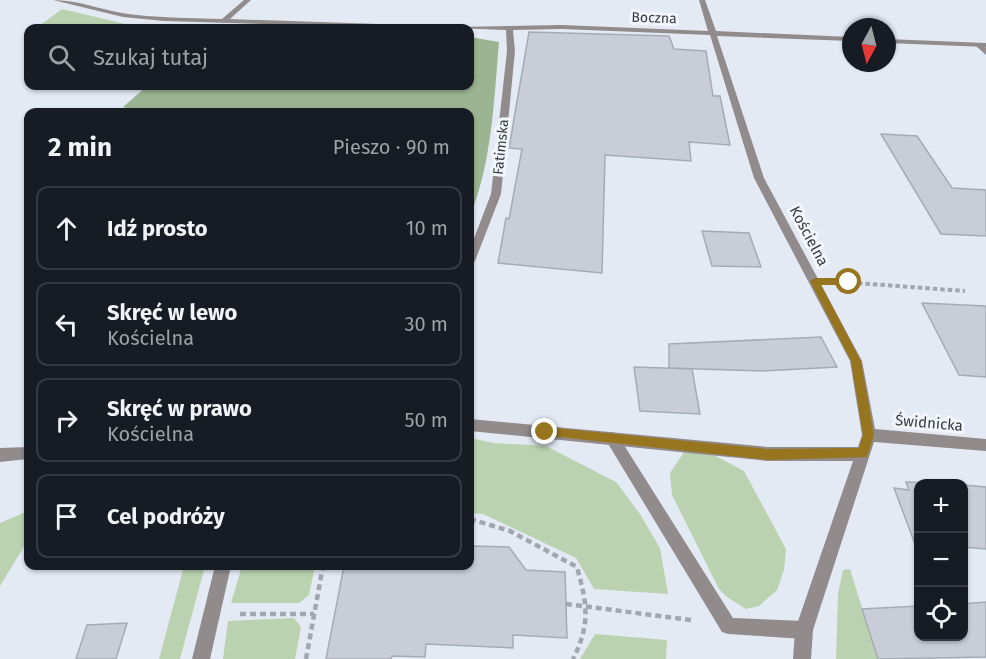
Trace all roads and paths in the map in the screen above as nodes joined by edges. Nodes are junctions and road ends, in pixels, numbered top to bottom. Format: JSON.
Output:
{"nodes":[{"id":1,"x":56,"y":0,"type":"edge"},
{"id":2,"x":249,"y":0,"type":"edge"},
{"id":3,"x":702,"y":0,"type":"edge"},
{"id":4,"x":222,"y":22,"type":"junction"},
{"id":5,"x":294,"y":24,"type":"edge"},
{"id":6,"x":474,"y":28,"type":"edge"},
{"id":7,"x":509,"y":28,"type":"junction"},
{"id":8,"x":711,"y":33,"type":"junction"},
{"id":9,"x":842,"y":39,"type":"edge"},
{"id":10,"x":896,"y":40,"type":"edge"},
{"id":11,"x":983,"y":45,"type":"edge"},
{"id":12,"x":986,"y":52,"type":"edge"},
{"id":13,"x":474,"y":251,"type":"edge"},
{"id":14,"x":815,"y":281,"type":"junction"},
{"id":15,"x":964,"y":291,"type":"dead end"},
{"id":16,"x":474,"y":425,"type":"edge"},
{"id":17,"x":869,"y":435,"type":"junction"},
{"id":18,"x":612,"y":438,"type":"junction"},
{"id":19,"x":986,"y":445,"type":"edge"},
{"id":20,"x":24,"y":453,"type":"edge"},
{"id":21,"x":863,"y":454,"type":"junction"},
{"id":22,"x":0,"y":455,"type":"edge"},
{"id":23,"x":474,"y":519,"type":"edge"},
{"id":24,"x":223,"y":570,"type":"edge"},
{"id":25,"x":322,"y":570,"type":"edge"},
{"id":26,"x":566,"y":604,"type":"dead end"},
{"id":27,"x":588,"y":606,"type":"junction"},
{"id":28,"x":211,"y":613,"type":"junction"},
{"id":29,"x":314,"y":614,"type":"junction"},
{"id":30,"x":728,"y":626,"type":"junction"},
{"id":31,"x":804,"y":630,"type":"junction"},
{"id":32,"x":201,"y":659,"type":"edge"},
{"id":33,"x":306,"y":659,"type":"edge"},
{"id":34,"x":573,"y":659,"type":"edge"},
{"id":35,"x":802,"y":659,"type":"edge"}],
"edges":[{"from":1,"to":4,"type":"street"},
{"from":2,"to":4,"type":"street"},
{"from":3,"to":8,"type":"street","name":"Kościelna"},
{"from":4,"to":5,"type":"street"},
{"from":6,"to":7,"type":"street","name":"Boczna"},
{"from":7,"to":8,"type":"street","name":"Boczna"},
{"from":7,"to":13,"type":"street","name":"Fatimska"},
{"from":8,"to":9,"type":"street","name":"Boczna"},
{"from":8,"to":14,"type":"street","name":"Kościelna"},
{"from":10,"to":11,"type":"street"},
{"from":11,"to":12,"type":"street"},
{"from":14,"to":15,"type":"path"},
{"from":14,"to":17,"type":"street","name":"Kościelna"},
{"from":16,"to":18,"type":"street"},
{"from":17,"to":19,"type":"street","name":"Świdnicka"},
{"from":17,"to":21,"type":"street","name":"Kościelna"},
{"from":18,"to":21,"type":"street"},
{"from":18,"to":30,"type":"street"},
{"from":20,"to":22,"type":"street"},
{"from":21,"to":31,"type":"street","name":"Kościelna"},
{"from":23,"to":27,"type":"path"},
{"from":24,"to":28,"type":"street"},
{"from":25,"to":29,"type":"path"},
{"from":26,"to":27,"type":"path"},
{"from":27,"to":30,"type":"path"},
{"from":27,"to":34,"type":"path"},
{"from":28,"to":29,"type":"path"},
{"from":28,"to":32,"type":"street"},
{"from":29,"to":33,"type":"path"},
{"from":30,"to":31,"type":"street"},
{"from":31,"to":35,"type":"street","name":"Kościelna"}]}
